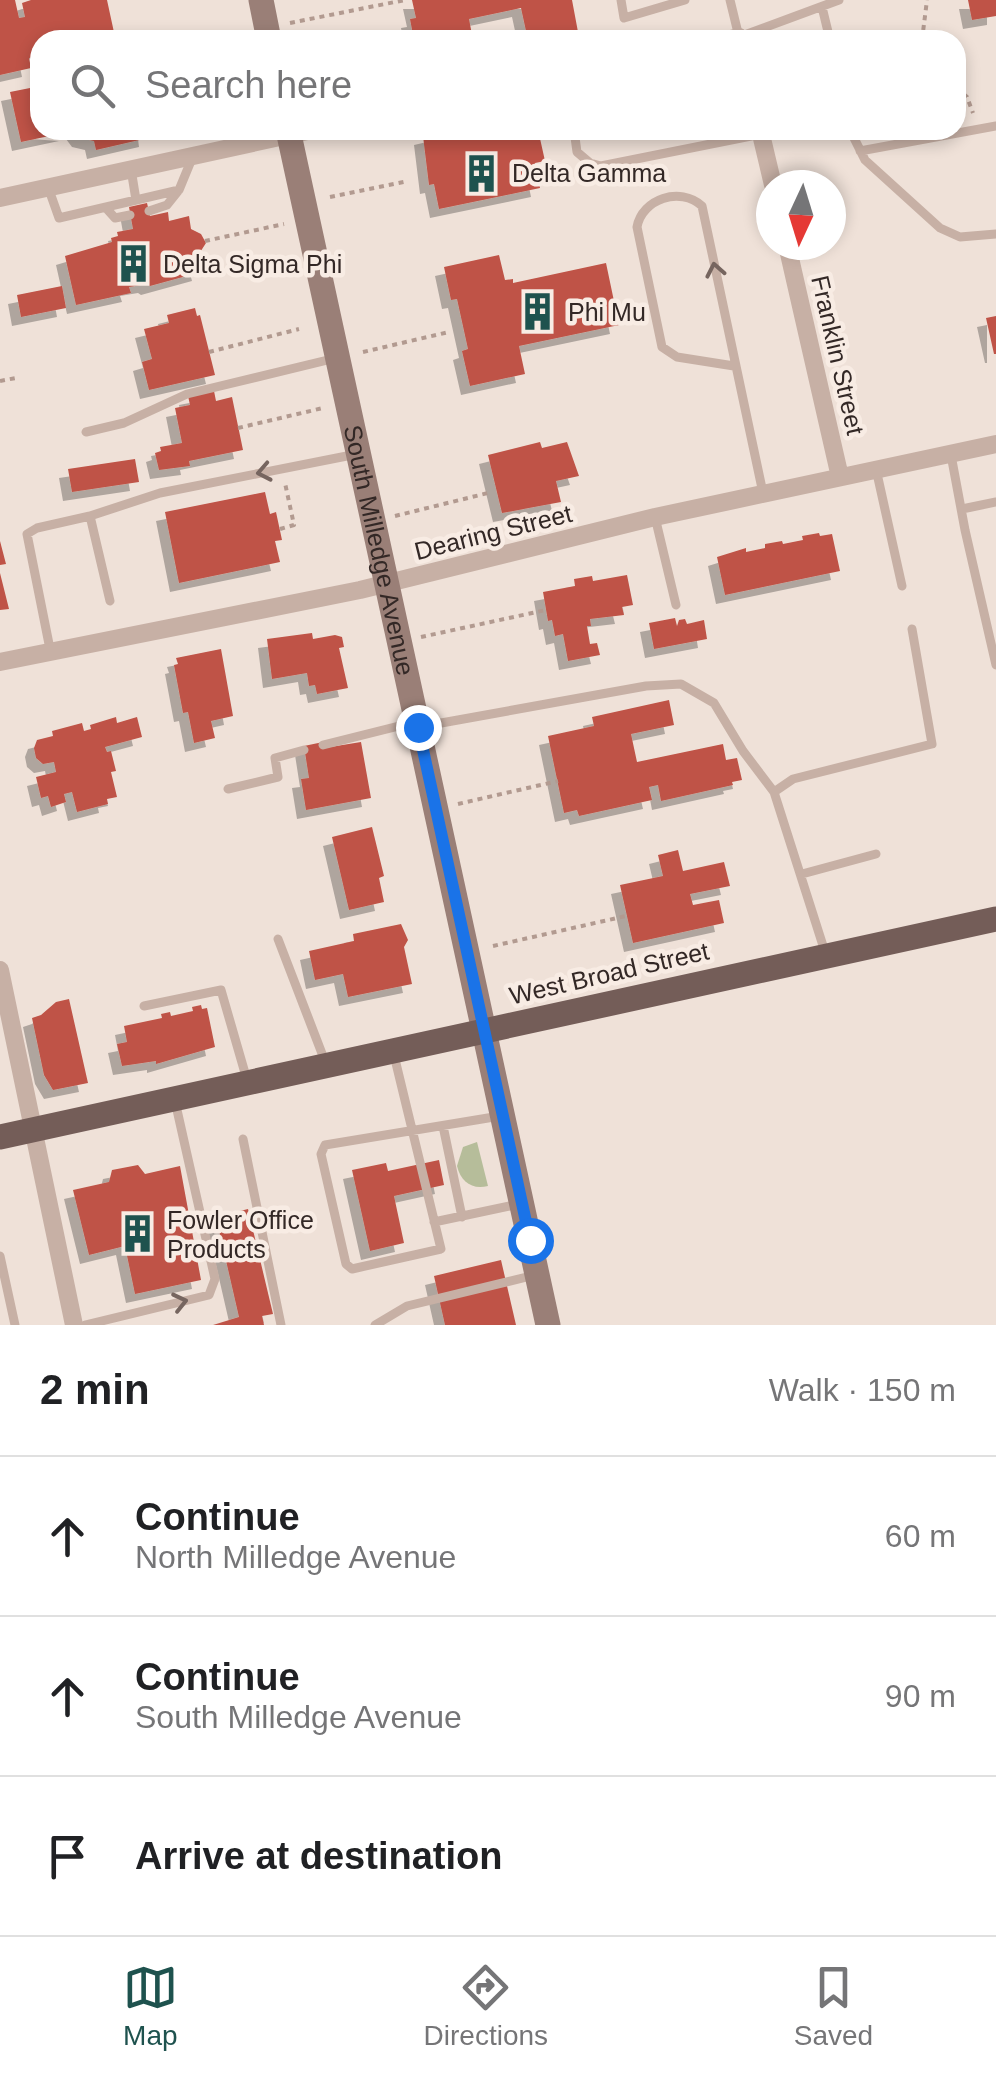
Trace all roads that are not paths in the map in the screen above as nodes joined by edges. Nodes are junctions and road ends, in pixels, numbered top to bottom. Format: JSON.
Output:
{"nodes":[{"id":1,"x":261,"y":0,"type":"edge"},
{"id":2,"x":621,"y":0,"type":"edge"},
{"id":3,"x":685,"y":0,"type":"edge"},
{"id":4,"x":730,"y":0,"type":"edge"},
{"id":5,"x":839,"y":0,"type":"edge"},
{"id":6,"x":673,"y":1,"type":"edge"},
{"id":7,"x":822,"y":7,"type":"junction"},
{"id":8,"x":267,"y":30,"type":"edge"},
{"id":9,"x":734,"y":30,"type":"edge"},
{"id":10,"x":759,"y":30,"type":"edge"},
{"id":11,"x":828,"y":30,"type":"edge"},
{"id":12,"x":996,"y":126,"type":"edge"},
{"id":13,"x":966,"y":132,"type":"edge"},
{"id":14,"x":262,"y":140,"type":"edge"},
{"id":15,"x":299,"y":140,"type":"edge"},
{"id":16,"x":575,"y":140,"type":"edge"},
{"id":17,"x":723,"y":140,"type":"edge"},
{"id":18,"x":763,"y":140,"type":"edge"},
{"id":19,"x":855,"y":140,"type":"edge"},
{"id":20,"x":923,"y":140,"type":"edge"},
{"id":21,"x":860,"y":152,"type":"junction"},
{"id":22,"x":193,"y":156,"type":"junction"},
{"id":23,"x":131,"y":169,"type":"junction"},
{"id":24,"x":770,"y":170,"type":"edge"},
{"id":25,"x":48,"y":187,"type":"junction"},
{"id":26,"x":179,"y":190,"type":"junction"},
{"id":27,"x":0,"y":198,"type":"edge"},
{"id":28,"x":136,"y":200,"type":"junction"},
{"id":29,"x":106,"y":208,"type":"junction"},
{"id":30,"x":149,"y":210,"type":"dead end"},
{"id":31,"x":130,"y":215,"type":"dead end"},
{"id":32,"x":996,"y":234,"type":"edge"},
{"id":33,"x":790,"y":260,"type":"edge"},
{"id":34,"x":351,"y":354,"type":"junction"},
{"id":35,"x":734,"y":366,"type":"junction"},
{"id":36,"x":86,"y":432,"type":"dead end"},
{"id":37,"x":996,"y":444,"type":"edge"},
{"id":38,"x":360,"y":454,"type":"junction"},
{"id":39,"x":951,"y":454,"type":"junction"},
{"id":40,"x":876,"y":469,"type":"junction"},
{"id":41,"x":840,"y":477,"type":"junction"},
{"id":42,"x":764,"y":493,"type":"junction"},
{"id":43,"x":996,"y":502,"type":"edge"},
{"id":44,"x":962,"y":509,"type":"junction"},
{"id":45,"x":90,"y":516,"type":"junction"},
{"id":46,"x":655,"y":516,"type":"junction"},
{"id":47,"x":386,"y":584,"type":"junction"},
{"id":48,"x":902,"y":586,"type":"dead end"},
{"id":49,"x":110,"y":601,"type":"dead end"},
{"id":50,"x":676,"y":605,"type":"dead end"},
{"id":51,"x":912,"y":630,"type":"dead end"},
{"id":52,"x":50,"y":650,"type":"junction"},
{"id":53,"x":0,"y":662,"type":"edge"},
{"id":54,"x":996,"y":665,"type":"edge"},
{"id":55,"x":418,"y":724,"type":"junction"},
{"id":56,"x":323,"y":745,"type":"dead end"},
{"id":57,"x":304,"y":750,"type":"dead end"},
{"id":58,"x":228,"y":789,"type":"dead end"},
{"id":59,"x":774,"y":792,"type":"junction"},
{"id":60,"x":876,"y":854,"type":"dead end"},
{"id":61,"x":802,"y":874,"type":"junction"},
{"id":62,"x":996,"y":919,"type":"edge"},
{"id":63,"x":278,"y":940,"type":"dead end"},
{"id":64,"x":826,"y":955,"type":"junction"},
{"id":65,"x":0,"y":970,"type":"edge"},
{"id":66,"x":144,"y":1006,"type":"dead end"},
{"id":67,"x":483,"y":1031,"type":"junction"},
{"id":68,"x":393,"y":1052,"type":"junction"},
{"id":69,"x":327,"y":1066,"type":"junction"},
{"id":70,"x":248,"y":1083,"type":"junction"},
{"id":71,"x":174,"y":1099,"type":"junction"},
{"id":72,"x":501,"y":1116,"type":"junction"},
{"id":73,"x":443,"y":1126,"type":"junction"},
{"id":74,"x":34,"y":1129,"type":"junction"},
{"id":75,"x":410,"y":1132,"type":"junction"},
{"id":76,"x":0,"y":1137,"type":"edge"},
{"id":77,"x":243,"y":1139,"type":"dead end"},
{"id":78,"x":522,"y":1204,"type":"junction"},
{"id":79,"x":462,"y":1216,"type":"junction"},
{"id":80,"x":434,"y":1222,"type":"junction"},
{"id":81,"x":0,"y":1256,"type":"edge"},
{"id":82,"x":537,"y":1274,"type":"junction"},
{"id":83,"x":15,"y":1325,"type":"edge"},
{"id":84,"x":74,"y":1325,"type":"edge"},
{"id":85,"x":85,"y":1325,"type":"edge"},
{"id":86,"x":282,"y":1325,"type":"edge"},
{"id":87,"x":375,"y":1325,"type":"edge"},
{"id":88,"x":548,"y":1325,"type":"edge"}],
"edges":[{"from":1,"to":8,"type":"main road"},
{"from":2,"to":6,"type":"lane"},
{"from":3,"to":6,"type":"lane"},
{"from":4,"to":9,"type":"lane"},
{"from":5,"to":7,"type":"lane"},
{"from":7,"to":10,"type":"lane"},
{"from":7,"to":11,"type":"lane"},
{"from":12,"to":13,"type":"lane"},
{"from":14,"to":22,"type":"street"},
{"from":15,"to":34,"type":"main road","name":"South Milledge Avenue"},
{"from":16,"to":17,"type":"lane"},
{"from":18,"to":24,"type":"street"},
{"from":19,"to":21,"type":"lane"},
{"from":20,"to":21,"type":"lane"},
{"from":21,"to":32,"type":"lane"},
{"from":22,"to":23,"type":"street"},
{"from":22,"to":26,"type":"lane"},
{"from":23,"to":25,"type":"street"},
{"from":23,"to":28,"type":"lane"},
{"from":25,"to":27,"type":"street"},
{"from":25,"to":29,"type":"lane"},
{"from":26,"to":28,"type":"lane"},
{"from":26,"to":30,"type":"lane"},
{"from":28,"to":29,"type":"lane"},
{"from":29,"to":31,"type":"lane"},
{"from":33,"to":41,"type":"street","name":"Franklin Street"},
{"from":34,"to":36,"type":"lane"},
{"from":34,"to":38,"type":"main road","name":"South Milledge Avenue"},
{"from":35,"to":35,"type":"lane","one_way":true},
{"from":35,"to":42,"type":"lane"},
{"from":37,"to":39,"type":"street","name":"Dearing Street"},
{"from":38,"to":45,"type":"lane","one_way":true},
{"from":38,"to":47,"type":"main road","name":"South Milledge Avenue"},
{"from":39,"to":40,"type":"street","name":"Dearing Street"},
{"from":39,"to":44,"type":"lane"},
{"from":40,"to":41,"type":"street","name":"Dearing Street"},
{"from":40,"to":48,"type":"lane"},
{"from":41,"to":42,"type":"street","name":"Dearing Street"},
{"from":42,"to":46,"type":"street","name":"Dearing Street"},
{"from":43,"to":44,"type":"lane"},
{"from":44,"to":54,"type":"lane"},
{"from":45,"to":49,"type":"lane"},
{"from":45,"to":52,"type":"lane"},
{"from":46,"to":47,"type":"street","name":"Dearing Street"},
{"from":46,"to":50,"type":"lane"},
{"from":47,"to":52,"type":"street","name":"Dearing Street"},
{"from":47,"to":55,"type":"main road","name":"South Milledge Avenue"},
{"from":51,"to":59,"type":"lane"},
{"from":52,"to":53,"type":"street","name":"Dearing Street"},
{"from":55,"to":56,"type":"lane"},
{"from":55,"to":59,"type":"lane"},
{"from":55,"to":67,"type":"main road","name":"South Milledge Avenue"},
{"from":57,"to":58,"type":"lane"},
{"from":59,"to":61,"type":"lane"},
{"from":60,"to":61,"type":"lane"},
{"from":61,"to":64,"type":"lane"},
{"from":62,"to":64,"type":"main road","name":"West Broad Street"},
{"from":63,"to":69,"type":"lane"},
{"from":64,"to":67,"type":"main road","name":"West Broad Street"},
{"from":65,"to":74,"type":"street"},
{"from":66,"to":70,"type":"lane"},
{"from":67,"to":68,"type":"main road","name":"West Broad Street"},
{"from":67,"to":72,"type":"main road","name":"South Milledge Avenue"},
{"from":68,"to":69,"type":"main road","name":"West Broad Street"},
{"from":68,"to":75,"type":"lane"},
{"from":69,"to":70,"type":"main road","name":"West Broad Street"},
{"from":70,"to":71,"type":"main road","name":"West Broad Street"},
{"from":71,"to":74,"type":"main road","name":"West Broad Street"},
{"from":85,"to":71,"type":"lane","one_way":true},
{"from":72,"to":73,"type":"lane"},
{"from":72,"to":78,"type":"main road","name":"South Milledge Avenue"},
{"from":73,"to":75,"type":"lane"},
{"from":73,"to":79,"type":"lane"},
{"from":74,"to":76,"type":"main road","name":"West Broad Street"},
{"from":74,"to":84,"type":"street"},
{"from":75,"to":80,"type":"lane"},
{"from":75,"to":80,"type":"lane"},
{"from":77,"to":86,"type":"lane"},
{"from":78,"to":79,"type":"lane"},
{"from":78,"to":82,"type":"main road","name":"South Milledge Avenue"},
{"from":79,"to":80,"type":"lane"},
{"from":81,"to":83,"type":"lane"},
{"from":82,"to":87,"type":"lane"},
{"from":82,"to":88,"type":"main road","name":"South Milledge Avenue"}]}
